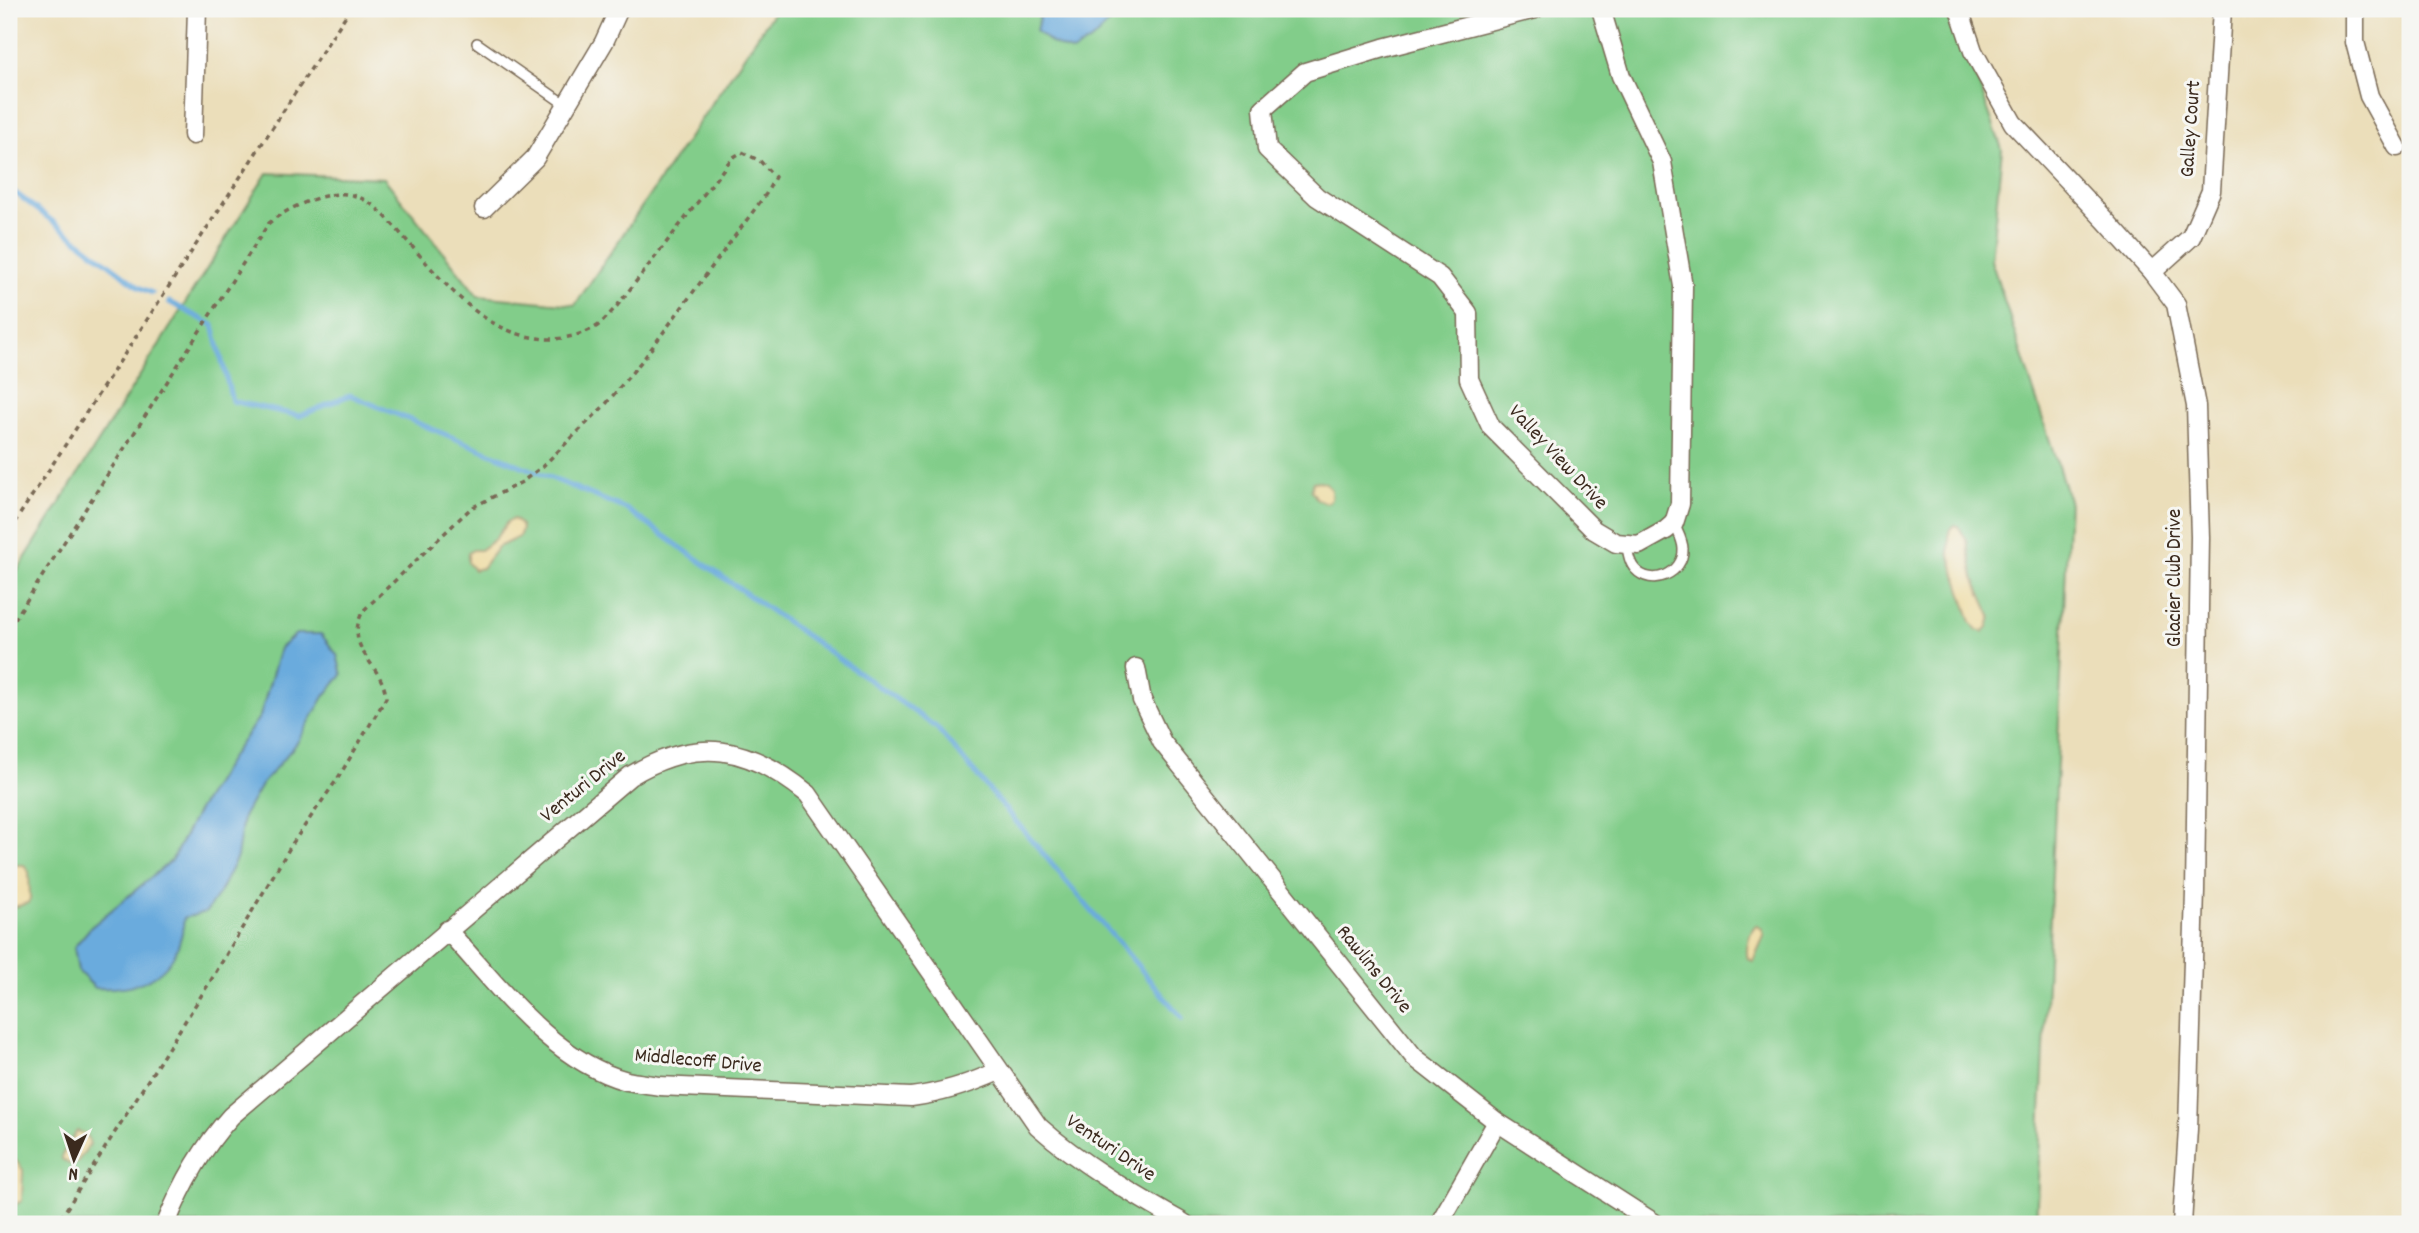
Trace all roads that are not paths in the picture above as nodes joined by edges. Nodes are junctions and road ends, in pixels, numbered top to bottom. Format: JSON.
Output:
{"nodes":[{"id":1,"x":197,"y":9,"type":"edge"},
{"id":2,"x":620,"y":9,"type":"edge"},
{"id":3,"x":1535,"y":9,"type":"edge"},
{"id":4,"x":1601,"y":9,"type":"edge"},
{"id":5,"x":1959,"y":9,"type":"edge"},
{"id":6,"x":2222,"y":9,"type":"edge"},
{"id":7,"x":2355,"y":9,"type":"edge"},
{"id":8,"x":477,"y":43,"type":"dead end"},
{"id":9,"x":566,"y":105,"type":"junction"},
{"id":10,"x":193,"y":135,"type":"dead end"},
{"id":11,"x":2397,"y":147,"type":"dead end"},
{"id":12,"x":484,"y":208,"type":"dead end"},
{"id":13,"x":2152,"y":272,"type":"junction"},
{"id":14,"x":1674,"y":523,"type":"junction"},
{"id":15,"x":1626,"y":543,"type":"junction"},
{"id":16,"x":1136,"y":668,"type":"dead end"},
{"id":17,"x":447,"y":930,"type":"junction"},
{"id":18,"x":999,"y":1071,"type":"junction"},
{"id":19,"x":1497,"y":1122,"type":"junction"},
{"id":20,"x":166,"y":1224,"type":"edge"},
{"id":21,"x":1185,"y":1224,"type":"edge"},
{"id":22,"x":1439,"y":1224,"type":"edge"},
{"id":23,"x":1656,"y":1224,"type":"edge"},
{"id":24,"x":2182,"y":1224,"type":"edge"}],
"edges":[{"from":1,"to":10,"type":"street"},
{"from":2,"to":9,"type":"street"},
{"from":3,"to":15,"type":"street","name":"Valley View Drive"},
{"from":4,"to":14,"type":"street"},
{"from":5,"to":13,"type":"street","name":"Glacier Club Drive"},
{"from":6,"to":13,"type":"street","name":"Galley Court"},
{"from":7,"to":11,"type":"street"},
{"from":8,"to":9,"type":"lane"},
{"from":9,"to":12,"type":"street"},
{"from":13,"to":24,"type":"street","name":"Glacier Club Drive"},
{"from":14,"to":15,"type":"street"},
{"from":14,"to":15,"type":"lane"},
{"from":16,"to":19,"type":"street","name":"Rawlins Drive"},
{"from":17,"to":18,"type":"street","name":"Middlecoff Drive"},
{"from":17,"to":18,"type":"street","name":"Venturi Drive"},
{"from":17,"to":20,"type":"street","name":"Venturi Drive"},
{"from":18,"to":21,"type":"street","name":"Venturi Drive"},
{"from":19,"to":22,"type":"street"},
{"from":19,"to":23,"type":"street","name":"Rawlins Drive"}]}
